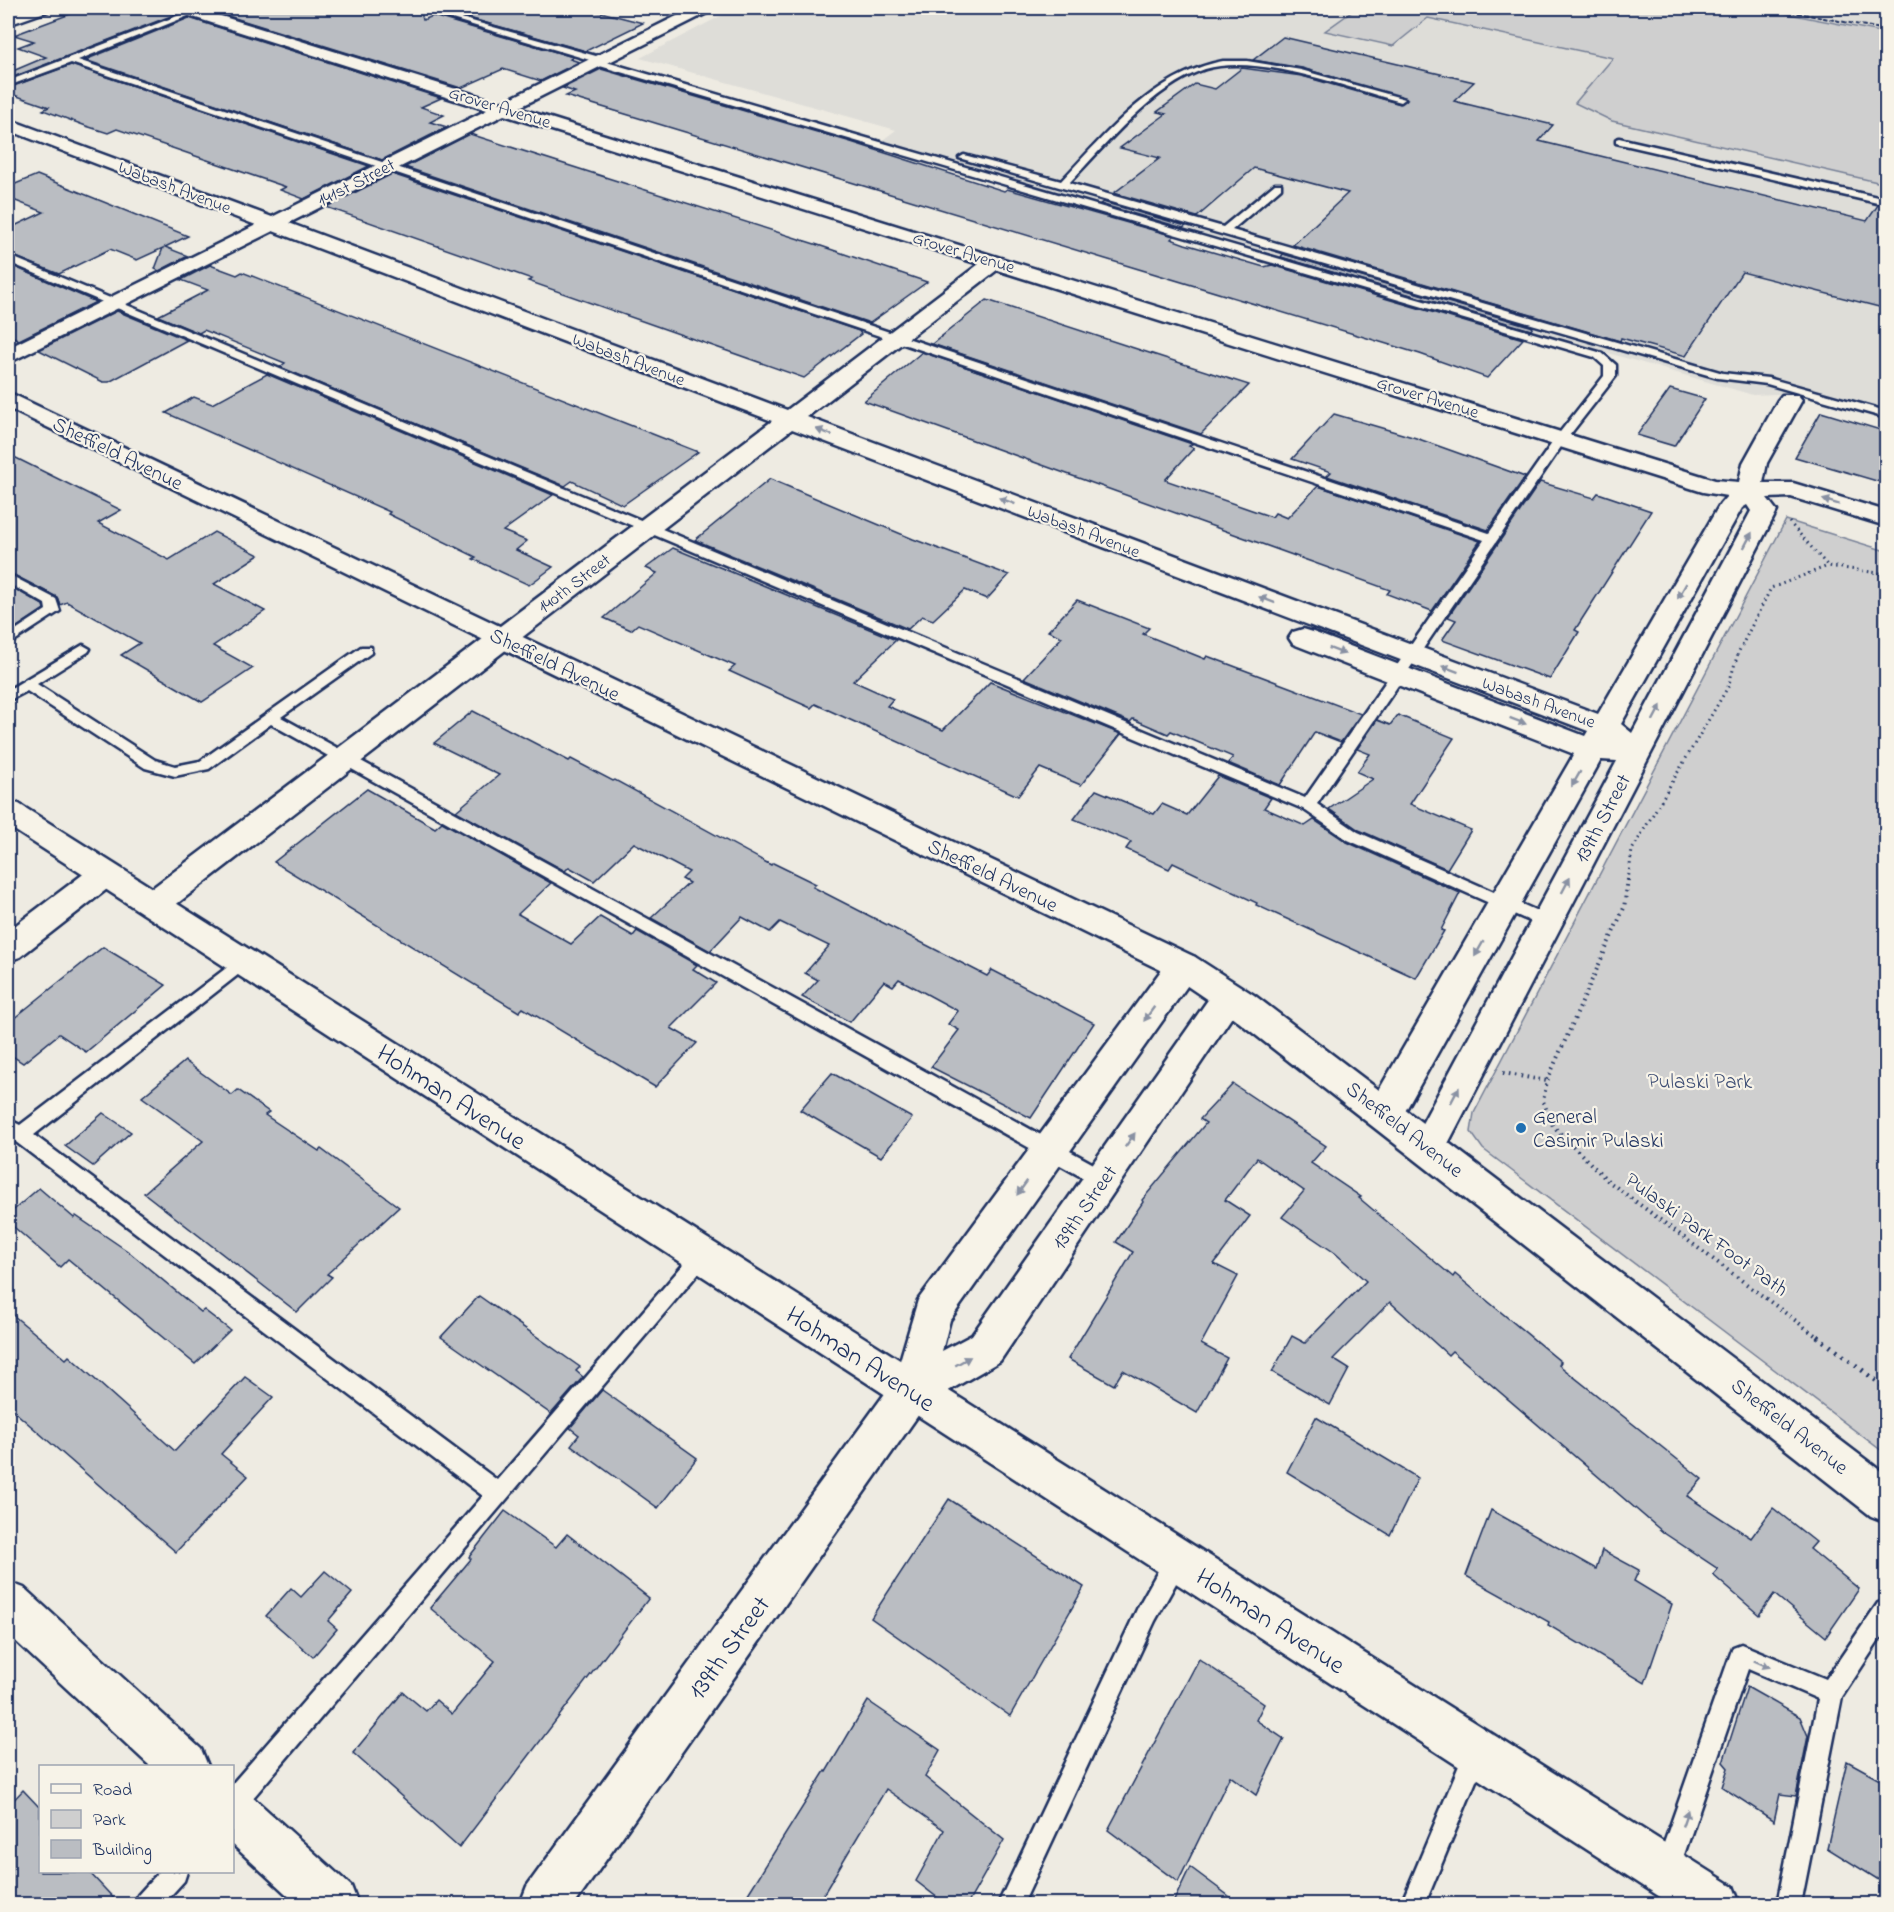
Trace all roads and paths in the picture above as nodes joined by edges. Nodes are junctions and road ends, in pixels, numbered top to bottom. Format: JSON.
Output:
{"nodes":[{"id":1,"x":42,"y":8,"type":"edge"},
{"id":2,"x":419,"y":8,"type":"edge"},
{"id":3,"x":192,"y":9,"type":"edge"},
{"id":4,"x":692,"y":9,"type":"edge"},
{"id":5,"x":8,"y":20,"type":"edge"},
{"id":6,"x":71,"y":60,"type":"junction"},
{"id":7,"x":600,"y":60,"type":"junction"},
{"id":8,"x":8,"y":84,"type":"edge"},
{"id":9,"x":1401,"y":99,"type":"dead end"},
{"id":10,"x":503,"y":108,"type":"junction"},
{"id":11,"x":8,"y":124,"type":"edge"},
{"id":12,"x":8,"y":141,"type":"edge"},
{"id":13,"x":1619,"y":141,"type":"dead end"},
{"id":14,"x":386,"y":167,"type":"junction"},
{"id":15,"x":1063,"y":184,"type":"junction"},
{"id":16,"x":1278,"y":186,"type":"dead end"},
{"id":17,"x":1887,"y":202,"type":"edge"},
{"id":18,"x":272,"y":224,"type":"junction"},
{"id":19,"x":1223,"y":232,"type":"junction"},
{"id":20,"x":250,"y":235,"type":"junction"},
{"id":21,"x":8,"y":259,"type":"edge"},
{"id":22,"x":995,"y":262,"type":"junction"},
{"id":23,"x":112,"y":303,"type":"junction"},
{"id":24,"x":895,"y":339,"type":"junction"},
{"id":25,"x":8,"y":356,"type":"edge"},
{"id":26,"x":8,"y":399,"type":"edge"},
{"id":27,"x":1790,"y":400,"type":"joint"},
{"id":28,"x":1887,"y":415,"type":"edge"},
{"id":29,"x":1887,"y":426,"type":"edge"},
{"id":30,"x":780,"y":427,"type":"junction"},
{"id":31,"x":1561,"y":439,"type":"junction"},
{"id":32,"x":1749,"y":491,"type":"junction"},
{"id":33,"x":1887,"y":519,"type":"edge"},
{"id":34,"x":1786,"y":520,"type":"dead end"},
{"id":35,"x":647,"y":528,"type":"junction"},
{"id":36,"x":1493,"y":539,"type":"junction"},
{"id":37,"x":1887,"y":539,"type":"edge"},
{"id":38,"x":1828,"y":566,"type":"junction"},
{"id":39,"x":1887,"y":574,"type":"edge"},
{"id":40,"x":1139,"y":575,"type":"dead end"},
{"id":41,"x":8,"y":578,"type":"edge"},
{"id":42,"x":1284,"y":631,"type":"dead end"},
{"id":43,"x":502,"y":639,"type":"junction"},
{"id":44,"x":8,"y":641,"type":"edge"},
{"id":45,"x":83,"y":648,"type":"dead end"},
{"id":46,"x":366,"y":650,"type":"dead end"},
{"id":47,"x":1411,"y":655,"type":"junction"},
{"id":48,"x":1396,"y":674,"type":"junction"},
{"id":49,"x":27,"y":684,"type":"junction"},
{"id":50,"x":8,"y":696,"type":"edge"},
{"id":51,"x":271,"y":718,"type":"junction"},
{"id":52,"x":1599,"y":739,"type":"junction"},
{"id":53,"x":1637,"y":751,"type":"junction"},
{"id":54,"x":343,"y":760,"type":"junction"},
{"id":55,"x":1308,"y":805,"type":"junction"},
{"id":56,"x":8,"y":812,"type":"edge"},
{"id":57,"x":105,"y":874,"type":"junction"},
{"id":58,"x":154,"y":904,"type":"junction"},
{"id":59,"x":1505,"y":904,"type":"junction"},
{"id":60,"x":1547,"y":922,"type":"junction"},
{"id":61,"x":8,"y":948,"type":"edge"},
{"id":62,"x":242,"y":962,"type":"junction"},
{"id":63,"x":1183,"y":966,"type":"junction"},
{"id":64,"x":1229,"y":996,"type":"junction"},
{"id":65,"x":1491,"y":1071,"type":"dead end"},
{"id":66,"x":1547,"y":1081,"type":"junction"},
{"id":67,"x":1385,"y":1113,"type":"junction"},
{"id":68,"x":14,"y":1130,"type":"edge"},
{"id":69,"x":1428,"y":1146,"type":"junction"},
{"id":70,"x":1050,"y":1150,"type":"junction"},
{"id":71,"x":1103,"y":1179,"type":"junction"},
{"id":72,"x":703,"y":1256,"type":"junction"},
{"id":73,"x":1887,"y":1388,"type":"edge"},
{"id":74,"x":912,"y":1390,"type":"junction"},
{"id":75,"x":498,"y":1494,"type":"junction"},
{"id":76,"x":1887,"y":1501,"type":"edge"},
{"id":77,"x":1177,"y":1559,"type":"junction"},
{"id":78,"x":8,"y":1604,"type":"edge"},
{"id":79,"x":1887,"y":1611,"type":"edge"},
{"id":80,"x":1831,"y":1693,"type":"junction"},
{"id":81,"x":1476,"y":1751,"type":"junction"},
{"id":82,"x":182,"y":1765,"type":"edge"},
{"id":83,"x":234,"y":1801,"type":"edge"},
{"id":84,"x":234,"y":1813,"type":"edge"},
{"id":85,"x":174,"y":1873,"type":"edge"},
{"id":86,"x":1666,"y":1873,"type":"junction"},
{"id":87,"x":1016,"y":1902,"type":"edge"},
{"id":88,"x":147,"y":1905,"type":"edge"},
{"id":89,"x":333,"y":1905,"type":"edge"},
{"id":90,"x":545,"y":1905,"type":"edge"},
{"id":91,"x":1413,"y":1905,"type":"edge"},
{"id":92,"x":1715,"y":1905,"type":"edge"},
{"id":93,"x":1789,"y":1905,"type":"edge"}],
"edges":[{"from":1,"to":5,"type":"street"},
{"from":2,"to":7,"type":"lane"},
{"from":3,"to":6,"type":"lane"},
{"from":3,"to":10,"type":"street","name":"Grover Avenue"},
{"from":4,"to":7,"type":"street","name":"141st Street"},
{"from":6,"to":8,"type":"lane"},
{"from":6,"to":14,"type":"lane"},
{"from":7,"to":10,"type":"street","name":"141st Street"},
{"from":7,"to":15,"type":"lane"},
{"from":7,"to":31,"type":"lane"},
{"from":9,"to":15,"type":"lane"},
{"from":10,"to":14,"type":"street","name":"141st Street"},
{"from":10,"to":22,"type":"street","name":"Grover Avenue"},
{"from":11,"to":18,"type":"street","name":"Wabash Avenue"},
{"from":12,"to":20,"type":"street","name":"Wabash Avenue"},
{"from":13,"to":17,"type":"lane"},
{"from":14,"to":18,"type":"street","name":"141st Street"},
{"from":14,"to":24,"type":"lane"},
{"from":15,"to":19,"type":"lane"},
{"from":16,"to":19,"type":"lane"},
{"from":18,"to":20,"type":"street","name":"141st Street"},
{"from":18,"to":30,"type":"street","name":"Wabash Avenue"},
{"from":19,"to":28,"type":"lane"},
{"from":20,"to":23,"type":"street","name":"141st Street"},
{"from":20,"to":30,"type":"street","name":"Wabash Avenue"},
{"from":21,"to":23,"type":"lane"},
{"from":22,"to":24,"type":"street","name":"140th Street"},
{"from":22,"to":31,"type":"street","name":"Grover Avenue"},
{"from":23,"to":25,"type":"street","name":"141st Street"},
{"from":23,"to":35,"type":"lane"},
{"from":24,"to":30,"type":"street","name":"140th Street"},
{"from":24,"to":36,"type":"lane"},
{"from":26,"to":43,"type":"street","name":"Sheffield Avenue"},
{"from":27,"to":29,"type":"lane"},
{"from":27,"to":32,"type":"street"},
{"from":30,"to":35,"type":"street","name":"140th Street"},
{"from":30,"to":40,"type":"street","name":"Wabash Avenue"},
{"from":47,"to":30,"type":"street","name":"Wabash Avenue","one_way":true},
{"from":31,"to":32,"type":"street","name":"Grover Avenue"},
{"from":31,"to":36,"type":"lane"},
{"from":33,"to":32,"type":"street","name":"Grover Avenue","one_way":true},
{"from":32,"to":37,"type":"street","name":"Grover Avenue"},
{"from":32,"to":52,"type":"street","name":"139th Street","one_way":true},
{"from":53,"to":32,"type":"street","name":"139th Street","one_way":true},
{"from":34,"to":38,"type":"path"},
{"from":35,"to":43,"type":"street","name":"140th Street"},
{"from":35,"to":55,"type":"lane"},
{"from":36,"to":47,"type":"lane"},
{"from":38,"to":39,"type":"path","name":"Pulaski Park Foot Path"},
{"from":38,"to":66,"type":"path","name":"Pulaski Park Foot Path"},
{"from":41,"to":44,"type":"lane"},
{"from":42,"to":48,"type":"street","name":"Wabash Avenue","one_way":true},
{"from":43,"to":54,"type":"street","name":"140th Street"},
{"from":43,"to":63,"type":"street","name":"Sheffield Avenue"},
{"from":45,"to":49,"type":"lane"},
{"from":46,"to":51,"type":"lane"},
{"from":47,"to":48,"type":"lane"},
{"from":52,"to":47,"type":"street","name":"Wabash Avenue","one_way":true},
{"from":48,"to":52,"type":"street","name":"Wabash Avenue","one_way":true},
{"from":48,"to":55,"type":"lane"},
{"from":49,"to":50,"type":"lane"},
{"from":49,"to":51,"type":"lane"},
{"from":51,"to":54,"type":"lane"},
{"from":52,"to":53,"type":"street","name":"Wabash Avenue"},
{"from":52,"to":59,"type":"street","name":"139th Street","one_way":true},
{"from":60,"to":53,"type":"street","name":"139th Street","one_way":true},
{"from":54,"to":58,"type":"street","name":"140th Street"},
{"from":54,"to":70,"type":"lane"},
{"from":55,"to":59,"type":"lane"},
{"from":56,"to":57,"type":"street","name":"Hohman Avenue"},
{"from":57,"to":58,"type":"street","name":"Hohman Avenue"},
{"from":57,"to":61,"type":"street"},
{"from":58,"to":62,"type":"street","name":"Hohman Avenue"},
{"from":59,"to":60,"type":"lane"},
{"from":59,"to":67,"type":"street","name":"139th Street","one_way":true},
{"from":69,"to":60,"type":"street","name":"139th Street","one_way":true},
{"from":62,"to":68,"type":"lane"},
{"from":62,"to":72,"type":"street","name":"Hohman Avenue"},
{"from":63,"to":64,"type":"street","name":"Sheffield Avenue"},
{"from":63,"to":70,"type":"street","name":"139th Street","one_way":true},
{"from":64,"to":67,"type":"street","name":"Sheffield Avenue"},
{"from":71,"to":64,"type":"street","name":"139th Street","one_way":true},
{"from":65,"to":66,"type":"path"},
{"from":66,"to":73,"type":"path","name":"Pulaski Park Foot Path"},
{"from":67,"to":69,"type":"street","name":"Sheffield Avenue"},
{"from":68,"to":75,"type":"lane"},
{"from":69,"to":76,"type":"street","name":"Sheffield Avenue"},
{"from":70,"to":71,"type":"lane"},
{"from":70,"to":74,"type":"street","name":"139th Street","one_way":true},
{"from":74,"to":71,"type":"street","name":"139th Street","one_way":true},
{"from":72,"to":74,"type":"street","name":"Hohman Avenue"},
{"from":72,"to":75,"type":"lane"},
{"from":74,"to":77,"type":"street","name":"Hohman Avenue"},
{"from":74,"to":90,"type":"street","name":"139th Street"},
{"from":75,"to":83,"type":"lane"},
{"from":77,"to":81,"type":"street","name":"Hohman Avenue"},
{"from":77,"to":87,"type":"lane"},
{"from":78,"to":82,"type":"street"},
{"from":79,"to":80,"type":"lane"},
{"from":86,"to":80,"type":"lane","one_way":true},
{"from":80,"to":93,"type":"lane"},
{"from":81,"to":86,"type":"street","name":"Hohman Avenue"},
{"from":81,"to":91,"type":"lane"},
{"from":84,"to":89,"type":"street"},
{"from":85,"to":88,"type":"lane"},
{"from":86,"to":92,"type":"street","name":"Hohman Avenue"}]}
